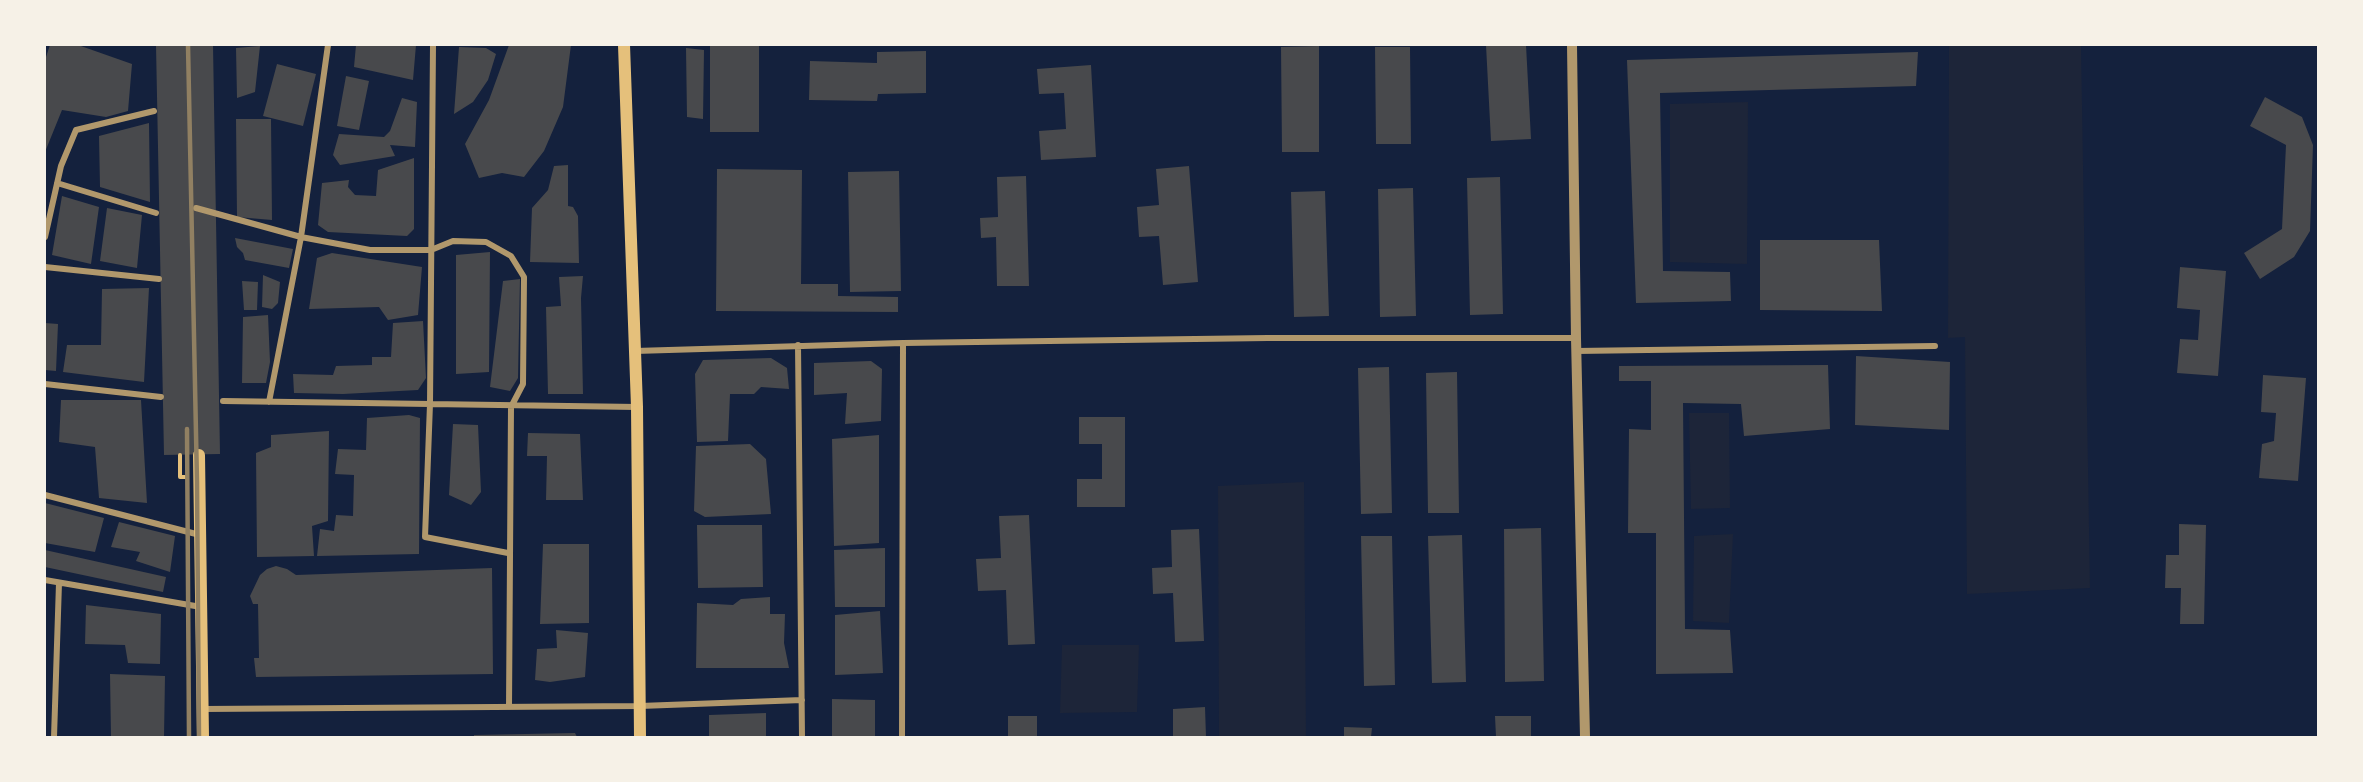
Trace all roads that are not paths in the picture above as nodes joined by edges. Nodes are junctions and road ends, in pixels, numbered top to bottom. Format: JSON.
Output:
{"nodes":[{"id":1,"x":328,"y":45,"type":"edge"},
{"id":2,"x":433,"y":45,"type":"edge"},
{"id":3,"x":624,"y":45,"type":"edge"},
{"id":4,"x":1572,"y":45,"type":"edge"},
{"id":5,"x":154,"y":111,"type":"dead end"},
{"id":6,"x":57,"y":183,"type":"junction"},
{"id":7,"x":196,"y":208,"type":"dead end"},
{"id":8,"x":156,"y":213,"type":"dead end"},
{"id":9,"x":45,"y":237,"type":"edge"},
{"id":10,"x":300,"y":237,"type":"junction"},
{"id":11,"x":431,"y":250,"type":"junction"},
{"id":12,"x":45,"y":267,"type":"edge"},
{"id":13,"x":159,"y":279,"type":"dead end"},
{"id":14,"x":1575,"y":338,"type":"junction"},
{"id":15,"x":903,"y":343,"type":"junction"},
{"id":16,"x":798,"y":345,"type":"junction"},
{"id":17,"x":1935,"y":346,"type":"dead end"},
{"id":18,"x":635,"y":351,"type":"junction"},
{"id":19,"x":1576,"y":351,"type":"junction"},
{"id":20,"x":45,"y":384,"type":"edge"},
{"id":21,"x":161,"y":397,"type":"dead end"},
{"id":22,"x":224,"y":401,"type":"dead end"},
{"id":23,"x":269,"y":402,"type":"junction"},
{"id":24,"x":430,"y":404,"type":"junction"},
{"id":25,"x":511,"y":407,"type":"junction"},
{"id":26,"x":638,"y":407,"type":"junction"},
{"id":27,"x":198,"y":456,"type":"dead end"},
{"id":28,"x":45,"y":495,"type":"edge"},
{"id":29,"x":200,"y":535,"type":"junction"},
{"id":30,"x":508,"y":553,"type":"junction"},
{"id":31,"x":45,"y":580,"type":"edge"},
{"id":32,"x":59,"y":583,"type":"junction"},
{"id":33,"x":201,"y":608,"type":"junction"},
{"id":34,"x":802,"y":700,"type":"junction"},
{"id":35,"x":640,"y":706,"type":"junction"},
{"id":36,"x":509,"y":707,"type":"junction"},
{"id":37,"x":203,"y":709,"type":"junction"},
{"id":38,"x":54,"y":737,"type":"edge"},
{"id":39,"x":203,"y":737,"type":"edge"},
{"id":40,"x":640,"y":737,"type":"edge"},
{"id":41,"x":802,"y":737,"type":"edge"},
{"id":42,"x":902,"y":737,"type":"edge"},
{"id":43,"x":1585,"y":737,"type":"edge"}],
"edges":[{"from":1,"to":10,"type":"street"},
{"from":2,"to":11,"type":"street"},
{"from":3,"to":18,"type":"main road"},
{"from":4,"to":14,"type":"street"},
{"from":5,"to":6,"type":"street"},
{"from":6,"to":8,"type":"street"},
{"from":6,"to":9,"type":"street"},
{"from":7,"to":10,"type":"street"},
{"from":10,"to":11,"type":"street"},
{"from":10,"to":23,"type":"street"},
{"from":11,"to":24,"type":"street"},
{"from":11,"to":25,"type":"street"},
{"from":12,"to":13,"type":"street"},
{"from":14,"to":15,"type":"street"},
{"from":14,"to":19,"type":"street"},
{"from":15,"to":16,"type":"street"},
{"from":15,"to":42,"type":"street"},
{"from":16,"to":18,"type":"street"},
{"from":16,"to":34,"type":"street"},
{"from":17,"to":19,"type":"street"},
{"from":18,"to":26,"type":"main road"},
{"from":19,"to":43,"type":"street"},
{"from":20,"to":21,"type":"street"},
{"from":22,"to":23,"type":"street"},
{"from":23,"to":24,"type":"street"},
{"from":24,"to":25,"type":"street"},
{"from":24,"to":30,"type":"street"},
{"from":25,"to":26,"type":"street"},
{"from":25,"to":30,"type":"street"},
{"from":26,"to":35,"type":"main road"},
{"from":27,"to":29,"type":"main road"},
{"from":28,"to":29,"type":"street"},
{"from":29,"to":33,"type":"main road"},
{"from":30,"to":36,"type":"street"},
{"from":31,"to":32,"type":"street"},
{"from":32,"to":33,"type":"street"},
{"from":32,"to":38,"type":"street"},
{"from":33,"to":37,"type":"main road"},
{"from":34,"to":35,"type":"street"},
{"from":34,"to":41,"type":"street"},
{"from":35,"to":36,"type":"street"},
{"from":35,"to":40,"type":"main road"},
{"from":36,"to":37,"type":"street"},
{"from":37,"to":39,"type":"main road"}]}
